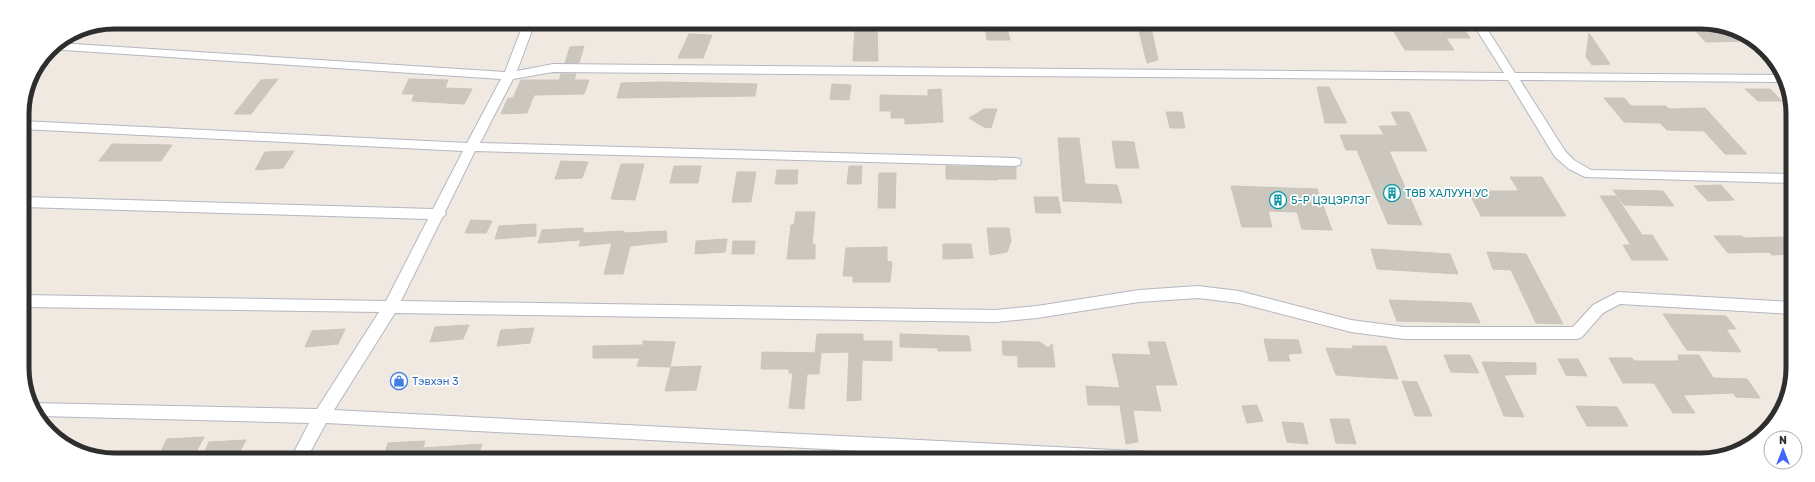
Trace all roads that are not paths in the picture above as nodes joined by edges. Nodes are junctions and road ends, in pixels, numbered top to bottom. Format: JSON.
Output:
{"nodes":[{"id":1,"x":527,"y":29,"type":"edge"},
{"id":2,"x":1482,"y":29,"type":"edge"},
{"id":3,"x":62,"y":47,"type":"edge"},
{"id":4,"x":509,"y":76,"type":"junction"},
{"id":5,"x":1512,"y":77,"type":"junction"},
{"id":6,"x":1778,"y":79,"type":"edge"},
{"id":7,"x":29,"y":125,"type":"edge"},
{"id":8,"x":471,"y":147,"type":"junction"},
{"id":9,"x":1015,"y":162,"type":"dead end"},
{"id":10,"x":1786,"y":179,"type":"edge"},
{"id":11,"x":29,"y":202,"type":"edge"},
{"id":12,"x":439,"y":214,"type":"junction"},
{"id":13,"x":29,"y":301,"type":"edge"},
{"id":14,"x":391,"y":306,"type":"junction"},
{"id":15,"x":1786,"y":308,"type":"edge"},
{"id":16,"x":40,"y":409,"type":"edge"},
{"id":17,"x":322,"y":416,"type":"junction"},
{"id":18,"x":302,"y":453,"type":"edge"},
{"id":19,"x":1038,"y":453,"type":"edge"}],
"edges":[{"from":1,"to":4,"type":"street"},
{"from":2,"to":5,"type":"street"},
{"from":3,"to":4,"type":"street"},
{"from":4,"to":5,"type":"street"},
{"from":4,"to":8,"type":"street"},
{"from":5,"to":6,"type":"street"},
{"from":5,"to":10,"type":"street"},
{"from":7,"to":8,"type":"street"},
{"from":8,"to":9,"type":"street"},
{"from":8,"to":12,"type":"street"},
{"from":11,"to":12,"type":"street"},
{"from":12,"to":14,"type":"street"},
{"from":13,"to":14,"type":"street"},
{"from":14,"to":15,"type":"street"},
{"from":14,"to":17,"type":"street"},
{"from":16,"to":17,"type":"street"},
{"from":17,"to":18,"type":"street"},
{"from":17,"to":19,"type":"street"}]}
